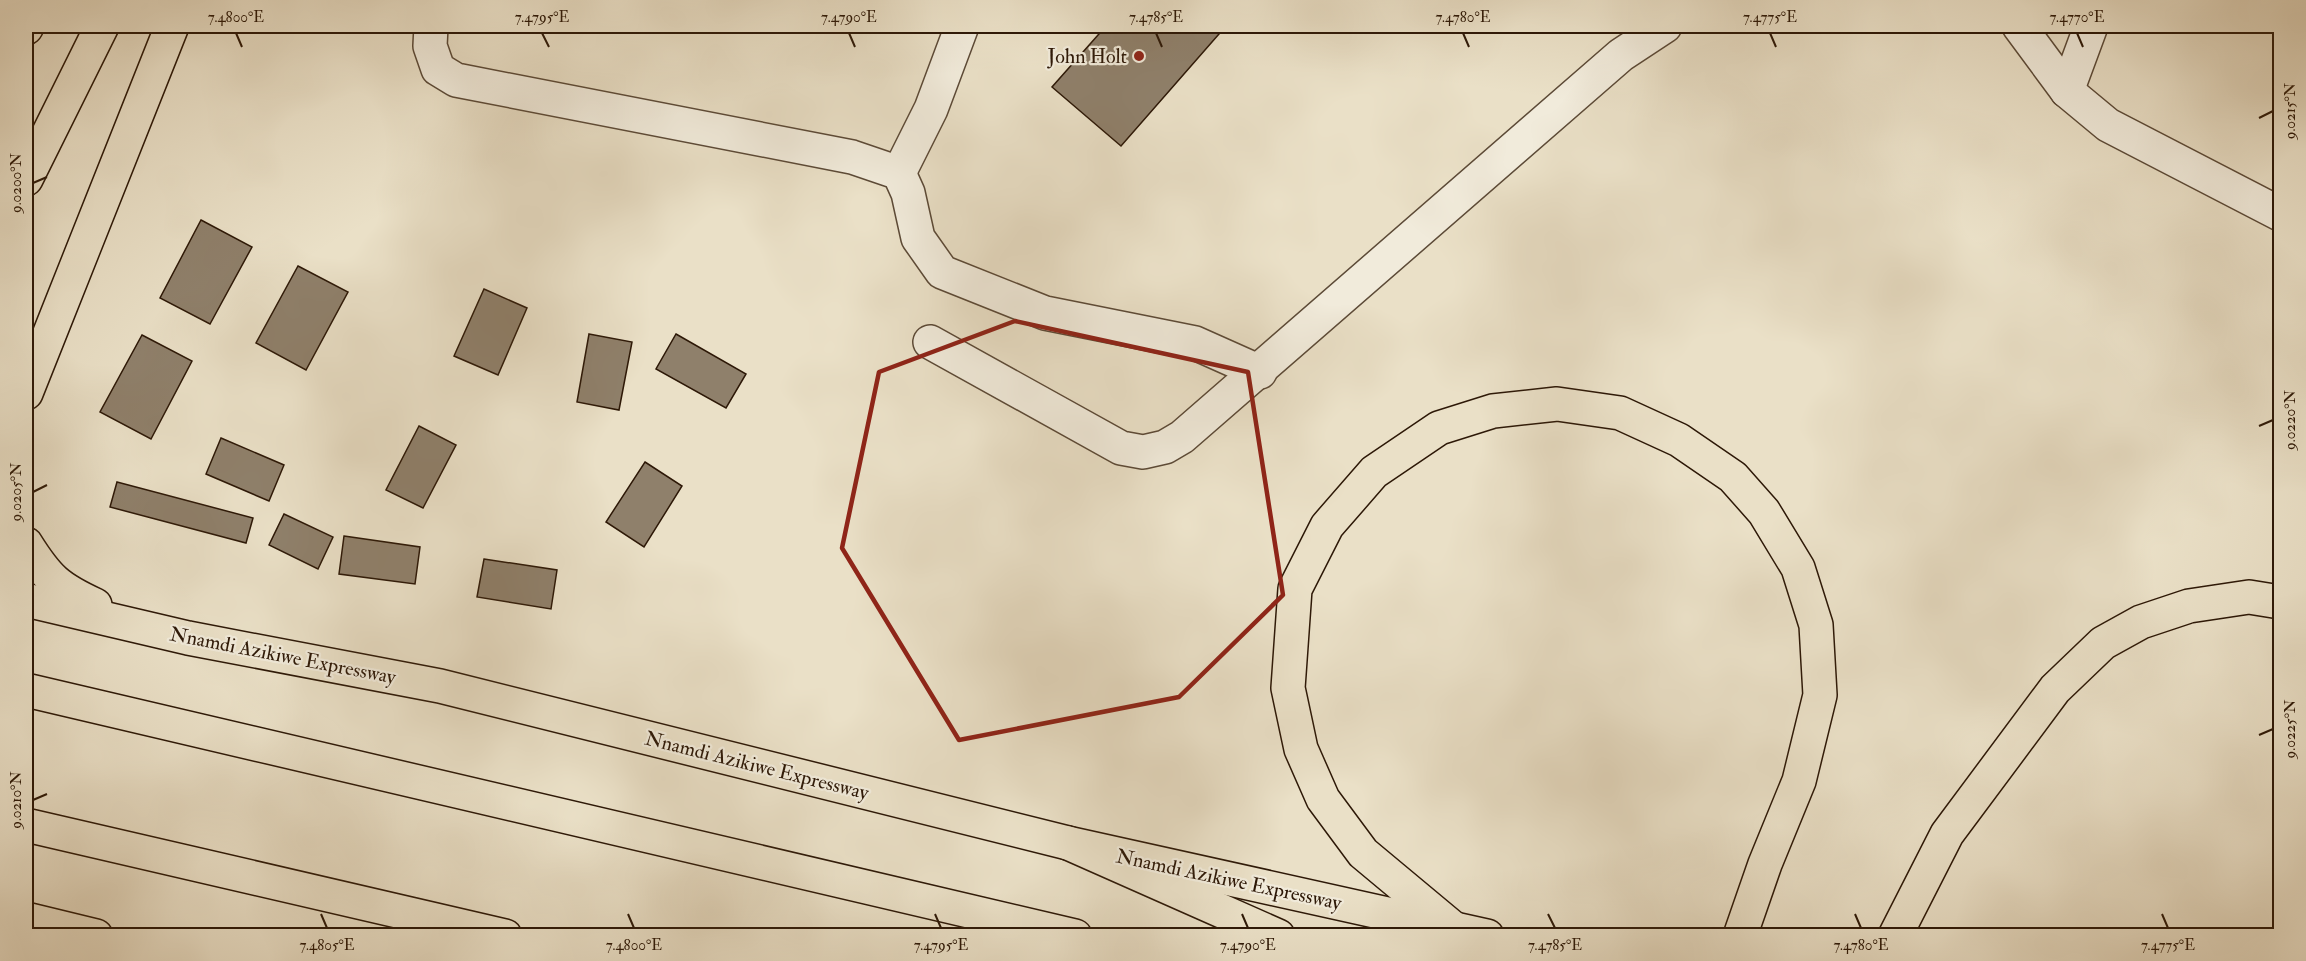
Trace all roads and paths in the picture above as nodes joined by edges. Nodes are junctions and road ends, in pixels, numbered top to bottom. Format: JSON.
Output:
{"nodes":[{"id":1,"x":102,"y":26,"type":"edge"},
{"id":2,"x":172,"y":26,"type":"edge"},
{"id":3,"x":431,"y":26,"type":"edge"},
{"id":4,"x":962,"y":26,"type":"edge"},
{"id":5,"x":1665,"y":26,"type":"edge"},
{"id":6,"x":2019,"y":26,"type":"edge"},
{"id":7,"x":2091,"y":26,"type":"edge"},
{"id":8,"x":2067,"y":92,"type":"junction"},
{"id":9,"x":899,"y":173,"type":"junction"},
{"id":10,"x":26,"y":179,"type":"edge"},
{"id":11,"x":2280,"y":214,"type":"edge"},
{"id":12,"x":930,"y":342,"type":"dead end"},
{"id":13,"x":1260,"y":372,"type":"junction"},
{"id":14,"x":26,"y":393,"type":"edge"},
{"id":15,"x":26,"y":544,"type":"edge"},
{"id":16,"x":26,"y":600,"type":"edge"},
{"id":17,"x":2280,"y":602,"type":"edge"},
{"id":18,"x":188,"y":638,"type":"junction"},
{"id":19,"x":26,"y":690,"type":"edge"},
{"id":20,"x":26,"y":825,"type":"edge"},
{"id":21,"x":1068,"y":843,"type":"junction"},
{"id":22,"x":26,"y":920,"type":"edge"},
{"id":23,"x":1453,"y":928,"type":"junction"},
{"id":24,"x":26,"y":932,"type":"edge"},
{"id":25,"x":64,"y":936,"type":"edge"},
{"id":26,"x":96,"y":936,"type":"edge"},
{"id":27,"x":505,"y":936,"type":"edge"},
{"id":28,"x":1075,"y":936,"type":"edge"},
{"id":29,"x":1278,"y":936,"type":"edge"},
{"id":30,"x":1487,"y":936,"type":"edge"},
{"id":31,"x":1740,"y":936,"type":"edge"},
{"id":32,"x":1895,"y":936,"type":"edge"}],
"edges":[{"from":1,"to":10,"type":"main road"},
{"from":2,"to":14,"type":"main road"},
{"from":3,"to":9,"type":"street"},
{"from":4,"to":9,"type":"street"},
{"from":5,"to":13,"type":"street"},
{"from":6,"to":8,"type":"street"},
{"from":7,"to":8,"type":"street"},
{"from":8,"to":11,"type":"street"},
{"from":9,"to":13,"type":"street"},
{"from":12,"to":13,"type":"street"},
{"from":15,"to":18,"type":"main road"},
{"from":16,"to":18,"type":"main road","name":"Nnamdi Azikiwe Expressway"},
{"from":17,"to":32,"type":"main road"},
{"from":18,"to":21,"type":"main road","name":"Nnamdi Azikiwe Expressway"},
{"from":19,"to":28,"type":"main road"},
{"from":20,"to":27,"type":"main road"},
{"from":21,"to":23,"type":"main road","name":"Nnamdi Azikiwe Expressway"},
{"from":21,"to":29,"type":"main road"},
{"from":22,"to":26,"type":"main road"},
{"from":23,"to":30,"type":"main road","name":"Nnamdi Azikiwe Expressway"},
{"from":23,"to":31,"type":"main road"},
{"from":24,"to":25,"type":"main road"}]}
